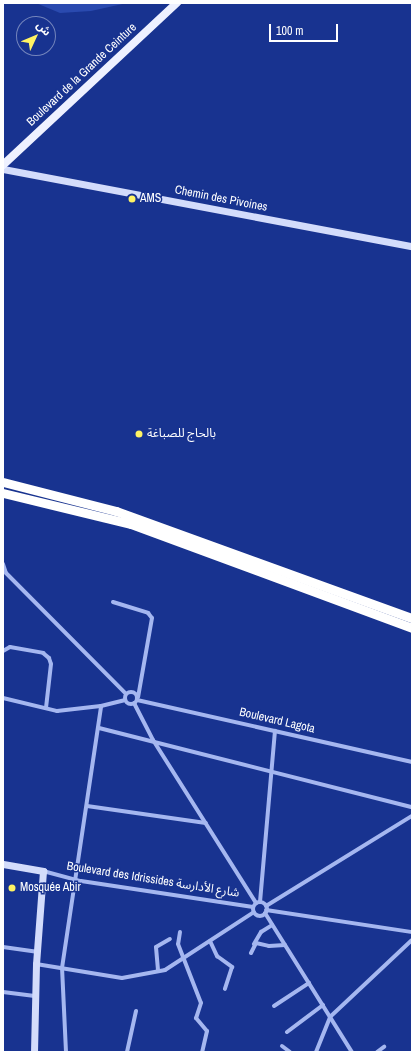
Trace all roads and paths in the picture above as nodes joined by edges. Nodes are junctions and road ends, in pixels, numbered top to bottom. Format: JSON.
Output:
{"nodes":[{"id":1,"x":177,"y":3,"type":"edge"},
{"id":2,"x":3,"y":165,"type":"edge"},
{"id":3,"x":3,"y":169,"type":"edge"},
{"id":4,"x":412,"y":246,"type":"edge"},
{"id":5,"x":3,"y":482,"type":"edge"},
{"id":6,"x":3,"y":493,"type":"edge"},
{"id":7,"x":3,"y":564,"type":"edge"},
{"id":8,"x":5,"y":572,"type":"edge"},
{"id":9,"x":114,"y":602,"type":"dead end"},
{"id":10,"x":412,"y":618,"type":"edge"},
{"id":11,"x":412,"y":628,"type":"edge"},
{"id":12,"x":3,"y":651,"type":"edge"},
{"id":13,"x":126,"y":694,"type":"junction"},
{"id":14,"x":3,"y":698,"type":"edge"},
{"id":15,"x":125,"y":700,"type":"junction"},
{"id":16,"x":136,"y":700,"type":"junction"},
{"id":17,"x":101,"y":706,"type":"junction"},
{"id":18,"x":46,"y":708,"type":"junction"},
{"id":19,"x":99,"y":728,"type":"junction"},
{"id":20,"x":275,"y":731,"type":"junction"},
{"id":21,"x":153,"y":740,"type":"junction"},
{"id":22,"x":412,"y":762,"type":"edge"},
{"id":23,"x":270,"y":772,"type":"junction"},
{"id":24,"x":87,"y":806,"type":"junction"},
{"id":25,"x":412,"y":807,"type":"edge"},
{"id":26,"x":412,"y":816,"type":"edge"},
{"id":27,"x":206,"y":823,"type":"junction"},
{"id":28,"x":3,"y":864,"type":"edge"},
{"id":29,"x":43,"y":871,"type":"junction"},
{"id":30,"x":74,"y":879,"type":"junction"},
{"id":31,"x":256,"y":906,"type":"junction"},
{"id":32,"x":266,"y":910,"type":"junction"},
{"id":33,"x":272,"y":925,"type":"junction"},
{"id":34,"x":180,"y":932,"type":"dead end"},
{"id":35,"x":412,"y":932,"type":"edge"},
{"id":36,"x":170,"y":939,"type":"dead end"},
{"id":37,"x":412,"y":940,"type":"edge"},
{"id":38,"x":210,"y":941,"type":"junction"},
{"id":39,"x":254,"y":944,"type":"junction"},
{"id":40,"x":285,"y":945,"type":"junction"},
{"id":41,"x":3,"y":947,"type":"edge"},
{"id":42,"x":37,"y":952,"type":"junction"},
{"id":43,"x":251,"y":953,"type":"dead end"},
{"id":44,"x":185,"y":958,"type":"junction"},
{"id":45,"x":36,"y":964,"type":"junction"},
{"id":46,"x":62,"y":968,"type":"junction"},
{"id":47,"x":158,"y":970,"type":"junction"},
{"id":48,"x":309,"y":983,"type":"junction"},
{"id":49,"x":225,"y":989,"type":"dead end"},
{"id":50,"x":3,"y":992,"type":"edge"},
{"id":51,"x":35,"y":996,"type":"junction"},
{"id":52,"x":274,"y":1006,"type":"dead end"},
{"id":53,"x":323,"y":1006,"type":"junction"},
{"id":54,"x":136,"y":1011,"type":"dead end"},
{"id":55,"x":330,"y":1017,"type":"junction"},
{"id":56,"x":286,"y":1032,"type":"dead end"},
{"id":57,"x":282,"y":1046,"type":"dead end"},
{"id":58,"x":384,"y":1047,"type":"dead end"},
{"id":59,"x":34,"y":1052,"type":"edge"},
{"id":60,"x":66,"y":1052,"type":"edge"},
{"id":61,"x":127,"y":1052,"type":"edge"},
{"id":62,"x":202,"y":1052,"type":"edge"},
{"id":63,"x":290,"y":1052,"type":"edge"},
{"id":64,"x":316,"y":1052,"type":"edge"},
{"id":65,"x":352,"y":1052,"type":"edge"},
{"id":66,"x":376,"y":1052,"type":"edge"}],
"edges":[{"from":1,"to":2,"type":"main road","name":"Boulevard de la Grande Ceinture"},
{"from":3,"to":4,"type":"street","name":"Chemin des Pivoines"},
{"from":5,"to":10,"type":"highway"},
{"from":6,"to":11,"type":"highway"},
{"from":7,"to":8,"type":"street"},
{"from":8,"to":13,"type":"street"},
{"from":9,"to":16,"type":"street"},
{"from":12,"to":18,"type":"street"},
{"from":13,"to":15,"type":"street"},
{"from":13,"to":16,"type":"street"},
{"from":14,"to":18,"type":"street"},
{"from":15,"to":16,"type":"street"},
{"from":15,"to":17,"type":"street"},
{"from":16,"to":20,"type":"street","name":"Boulevard Lagota"},
{"from":16,"to":21,"type":"street"},
{"from":17,"to":18,"type":"street"},
{"from":17,"to":19,"type":"street"},
{"from":19,"to":21,"type":"street"},
{"from":19,"to":24,"type":"street"},
{"from":20,"to":22,"type":"street","name":"Boulevard Lagota"},
{"from":20,"to":23,"type":"street"},
{"from":21,"to":23,"type":"street"},
{"from":21,"to":27,"type":"street"},
{"from":23,"to":25,"type":"street"},
{"from":23,"to":31,"type":"street"},
{"from":24,"to":27,"type":"street"},
{"from":24,"to":30,"type":"street"},
{"from":26,"to":32,"type":"street"},
{"from":27,"to":31,"type":"street"},
{"from":28,"to":29,"type":"street","name":"Boulevard des Idrissides شارع الأدارسة"},
{"from":29,"to":30,"type":"street","name":"Boulevard des Idrissides شارع الأدارسة"},
{"from":29,"to":42,"type":"street"},
{"from":30,"to":31,"type":"street","name":"Boulevard des Idrissides شارع الأدارسة"},
{"from":30,"to":46,"type":"street"},
{"from":31,"to":32,"type":"street"},
{"from":31,"to":32,"type":"street","name":"Boulevard des Idrissides شارع الأدارسة"},
{"from":31,"to":38,"type":"street"},
{"from":32,"to":33,"type":"street"},
{"from":32,"to":35,"type":"street"},
{"from":33,"to":39,"type":"street"},
{"from":33,"to":40,"type":"street"},
{"from":34,"to":44,"type":"street"},
{"from":36,"to":47,"type":"street"},
{"from":37,"to":55,"type":"street"},
{"from":38,"to":44,"type":"street"},
{"from":38,"to":49,"type":"street"},
{"from":39,"to":40,"type":"street"},
{"from":39,"to":43,"type":"street"},
{"from":40,"to":48,"type":"street"},
{"from":41,"to":42,"type":"street"},
{"from":42,"to":45,"type":"street"},
{"from":44,"to":47,"type":"street"},
{"from":44,"to":62,"type":"street"},
{"from":45,"to":46,"type":"street"},
{"from":45,"to":51,"type":"street"},
{"from":46,"to":47,"type":"street"},
{"from":46,"to":60,"type":"street"},
{"from":48,"to":52,"type":"street"},
{"from":48,"to":53,"type":"street"},
{"from":50,"to":51,"type":"street"},
{"from":51,"to":59,"type":"street"},
{"from":53,"to":55,"type":"street"},
{"from":53,"to":56,"type":"street"},
{"from":54,"to":61,"type":"street"},
{"from":55,"to":64,"type":"street"},
{"from":55,"to":65,"type":"street"},
{"from":57,"to":63,"type":"street"},
{"from":58,"to":66,"type":"street"}]}
